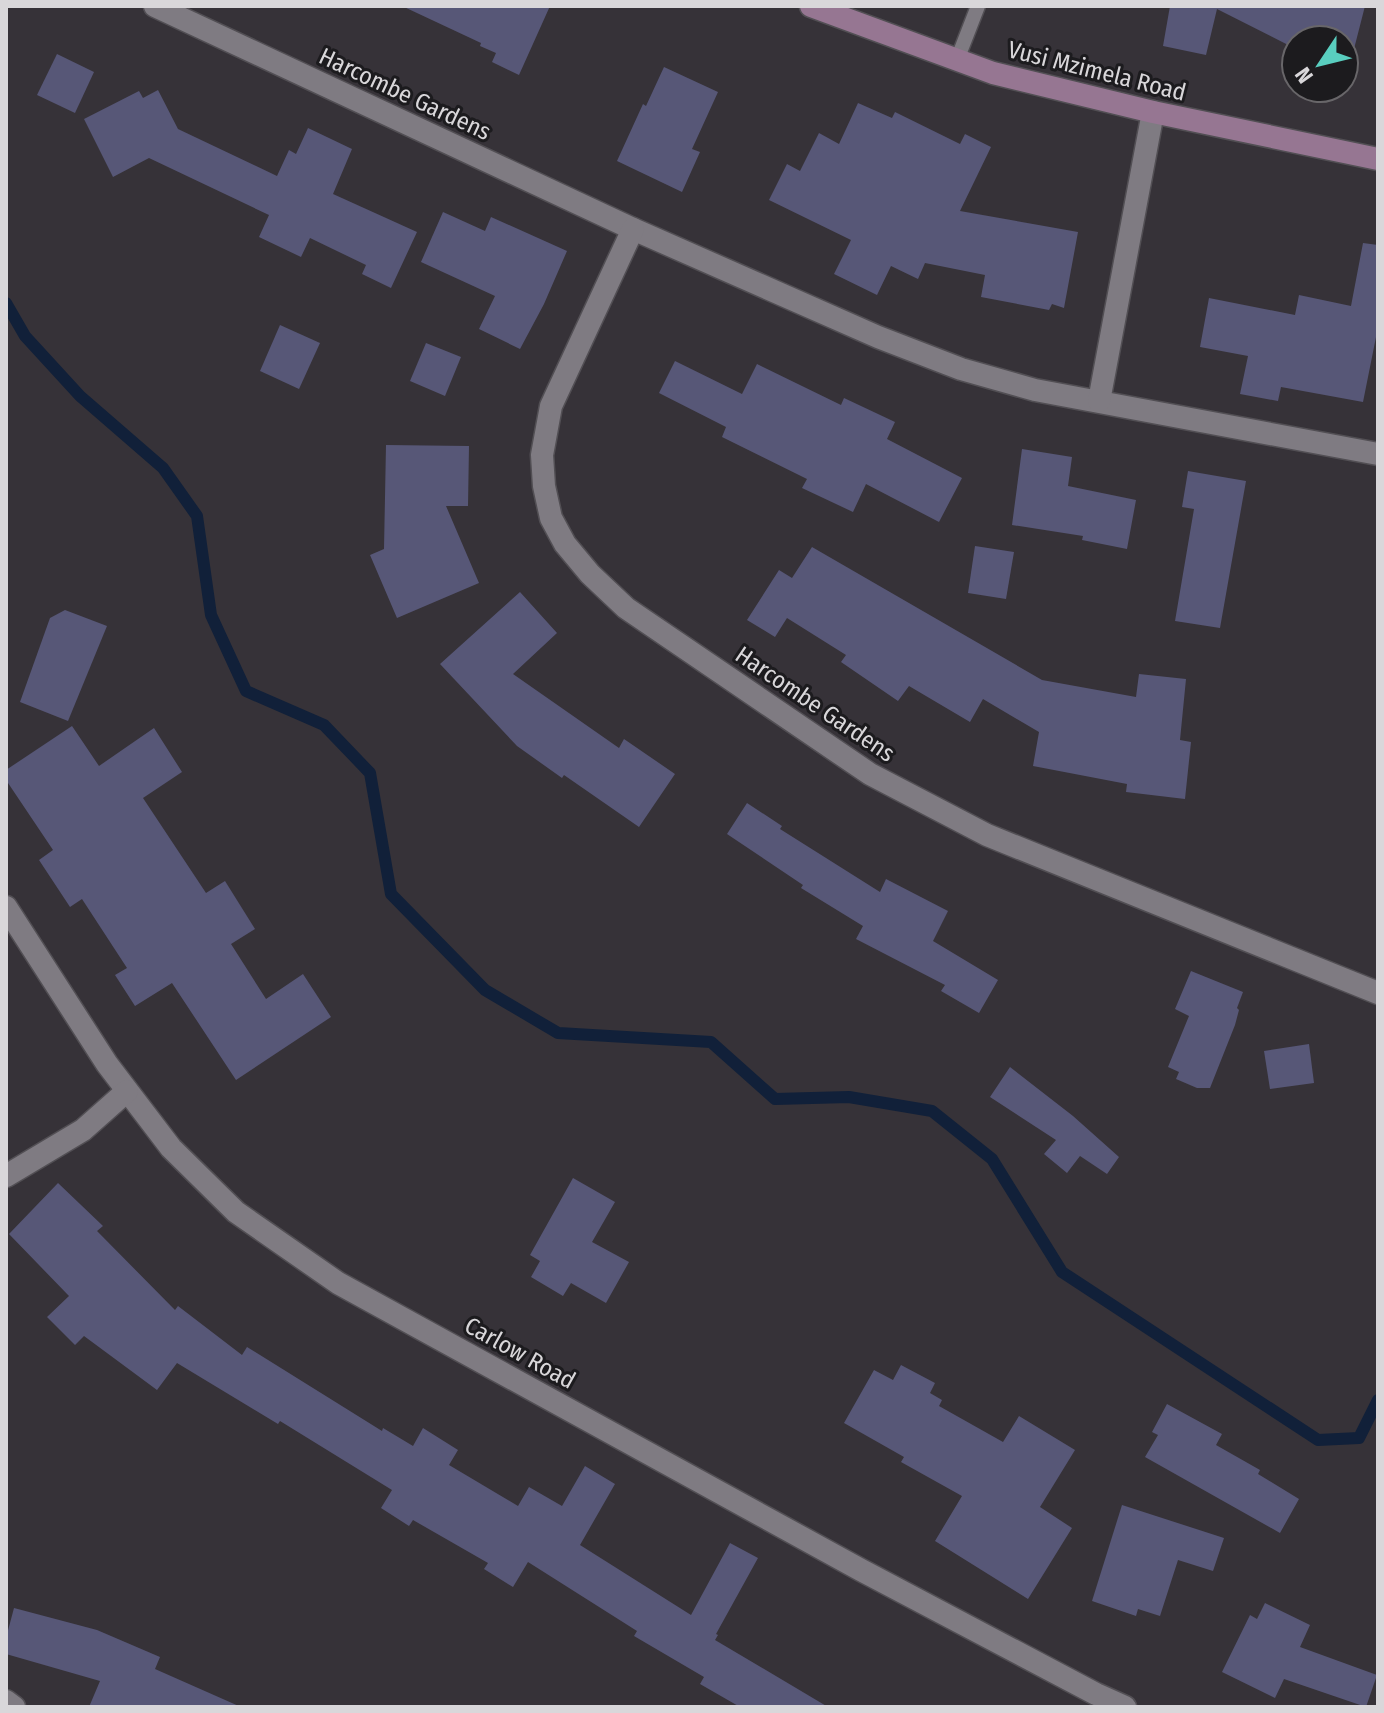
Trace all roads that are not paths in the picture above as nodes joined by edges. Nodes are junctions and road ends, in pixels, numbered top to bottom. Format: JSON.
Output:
{"nodes":[{"id":1,"x":155,"y":6,"type":"edge"},
{"id":2,"x":811,"y":6,"type":"edge"},
{"id":3,"x":978,"y":6,"type":"edge"},
{"id":4,"x":957,"y":60,"type":"junction"},
{"id":5,"x":1153,"y":112,"type":"junction"},
{"id":6,"x":1378,"y":159,"type":"edge"},
{"id":7,"x":633,"y":229,"type":"junction"},
{"id":8,"x":1099,"y":401,"type":"junction"},
{"id":9,"x":1378,"y":454,"type":"edge"},
{"id":10,"x":6,"y":907,"type":"edge"},
{"id":11,"x":1378,"y":993,"type":"edge"},
{"id":12,"x":127,"y":1091,"type":"junction"},
{"id":13,"x":6,"y":1176,"type":"edge"},
{"id":14,"x":6,"y":1701,"type":"edge"},
{"id":15,"x":14,"y":1707,"type":"edge"},
{"id":16,"x":1125,"y":1707,"type":"edge"}],
"edges":[{"from":1,"to":7,"type":"street","name":"Harcombe Gardens"},
{"from":2,"to":4,"type":"main road","name":"Vusi Mzimela Road"},
{"from":3,"to":4,"type":"lane"},
{"from":4,"to":5,"type":"main road","name":"Vusi Mzimela Road"},
{"from":5,"to":6,"type":"main road","name":"Vusi Mzimela Road"},
{"from":5,"to":8,"type":"street"},
{"from":7,"to":8,"type":"street","name":"Harcombe Gardens"},
{"from":7,"to":11,"type":"street","name":"Harcombe Gardens"},
{"from":8,"to":9,"type":"street","name":"Harcombe Gardens"},
{"from":10,"to":12,"type":"street","name":"Carlow Road"},
{"from":12,"to":13,"type":"street"},
{"from":12,"to":16,"type":"street","name":"Carlow Road"},
{"from":14,"to":15,"type":"street"}]}
